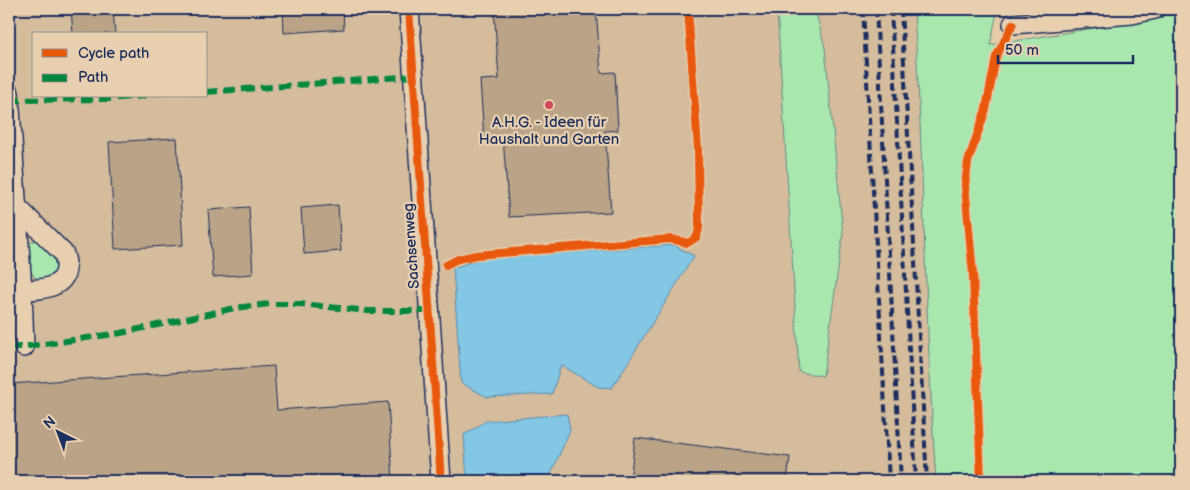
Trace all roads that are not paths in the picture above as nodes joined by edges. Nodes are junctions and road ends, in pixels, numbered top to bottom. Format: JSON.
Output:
{"nodes":[{"id":1,"x":409,"y":9,"type":"edge"},
{"id":2,"x":1155,"y":9,"type":"edge"},
{"id":3,"x":1018,"y":17,"type":"edge"},
{"id":4,"x":9,"y":93,"type":"edge"},
{"id":5,"x":16,"y":206,"type":"junction"},
{"id":6,"x":22,"y":290,"type":"junction"},
{"id":7,"x":24,"y":347,"type":"dead end"},
{"id":8,"x":441,"y":481,"type":"edge"}],
"edges":[{"from":1,"to":8,"type":"street","name":"Sachsenweg"},
{"from":2,"to":3,"type":"street"},
{"from":4,"to":5,"type":"street"},
{"from":5,"to":6,"type":"street"},
{"from":5,"to":6,"type":"street"},
{"from":6,"to":7,"type":"street"}]}
